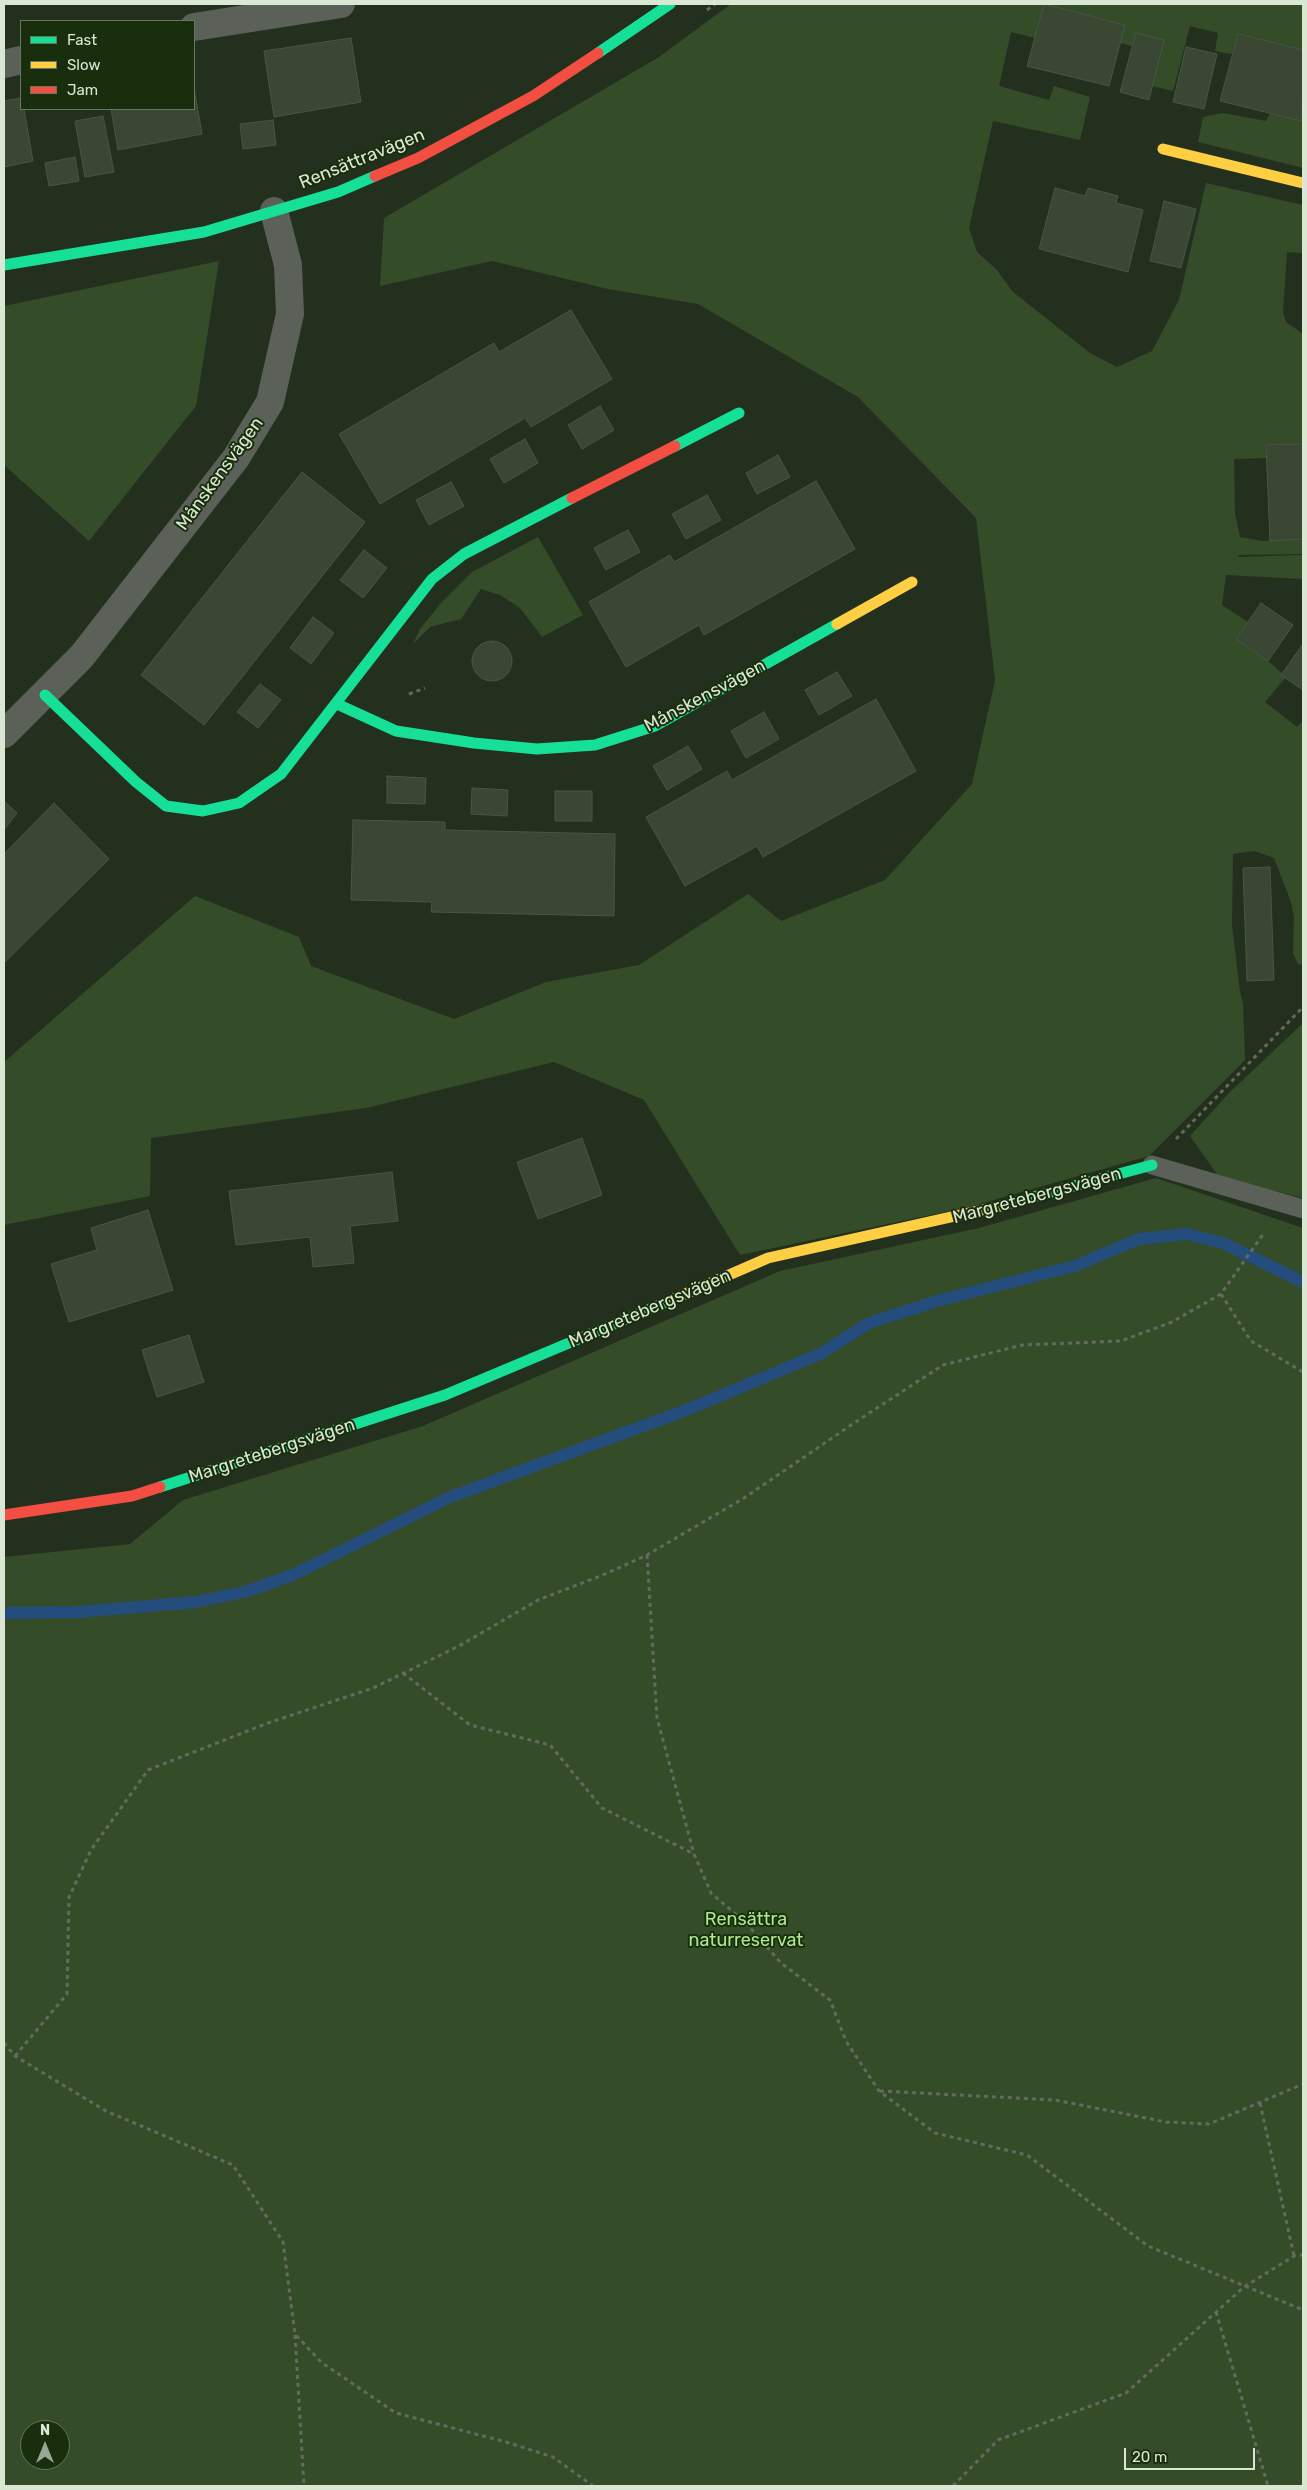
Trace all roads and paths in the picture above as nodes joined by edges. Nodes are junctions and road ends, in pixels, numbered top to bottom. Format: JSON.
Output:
{"nodes":[{"id":1,"x":341,"y":4,"type":"edge"},
{"id":2,"x":670,"y":4,"type":"edge"},
{"id":3,"x":195,"y":27,"type":"edge"},
{"id":4,"x":20,"y":60,"type":"edge"},
{"id":5,"x":4,"y":64,"type":"edge"},
{"id":6,"x":1163,"y":149,"type":"dead end"},
{"id":7,"x":1303,"y":183,"type":"edge"},
{"id":8,"x":274,"y":211,"type":"junction"},
{"id":9,"x":4,"y":266,"type":"edge"},
{"id":10,"x":738,"y":412,"type":"dead end"},
{"id":11,"x":912,"y":582,"type":"dead end"},
{"id":12,"x":425,"y":688,"type":"dead end"},
{"id":13,"x":45,"y":695,"type":"junction"},
{"id":14,"x":401,"y":697,"type":"dead end"},
{"id":15,"x":337,"y":704,"type":"junction"},
{"id":16,"x":4,"y":734,"type":"edge"},
{"id":17,"x":1303,"y":1007,"type":"edge"},
{"id":18,"x":1152,"y":1165,"type":"junction"},
{"id":19,"x":1303,"y":1209,"type":"edge"},
{"id":20,"x":1255,"y":1245,"type":"dead end"},
{"id":21,"x":1221,"y":1294,"type":"junction"},
{"id":22,"x":1303,"y":1372,"type":"edge"},
{"id":23,"x":4,"y":1515,"type":"edge"},
{"id":24,"x":647,"y":1555,"type":"junction"},
{"id":25,"x":403,"y":1673,"type":"junction"},
{"id":26,"x":694,"y":1854,"type":"junction"},
{"id":27,"x":4,"y":2044,"type":"edge"},
{"id":28,"x":15,"y":2056,"type":"junction"},
{"id":29,"x":1303,"y":2084,"type":"edge"},
{"id":30,"x":880,"y":2091,"type":"junction"},
{"id":31,"x":1260,"y":2103,"type":"junction"},
{"id":32,"x":1303,"y":2255,"type":"edge"},
{"id":33,"x":1294,"y":2256,"type":"junction"},
{"id":34,"x":1244,"y":2287,"type":"junction"},
{"id":35,"x":1303,"y":2310,"type":"edge"},
{"id":36,"x":1216,"y":2312,"type":"junction"},
{"id":37,"x":295,"y":2334,"type":"junction"},
{"id":38,"x":304,"y":2486,"type":"edge"},
{"id":39,"x":593,"y":2486,"type":"edge"},
{"id":40,"x":953,"y":2486,"type":"edge"},
{"id":41,"x":1268,"y":2486,"type":"edge"}],
"edges":[{"from":1,"to":3,"type":"street"},
{"from":2,"to":8,"type":"street","name":"Rensättravägen"},
{"from":4,"to":5,"type":"street"},
{"from":6,"to":7,"type":"street"},
{"from":8,"to":9,"type":"street","name":"Rensättravägen"},
{"from":8,"to":13,"type":"street","name":"Månskensvägen"},
{"from":10,"to":15,"type":"street"},
{"from":11,"to":15,"type":"street","name":"Månskensvägen"},
{"from":12,"to":14,"type":"path"},
{"from":13,"to":15,"type":"street"},
{"from":13,"to":16,"type":"street","name":"Månskensvägen"},
{"from":17,"to":18,"type":"path"},
{"from":18,"to":19,"type":"lane"},
{"from":18,"to":23,"type":"street","name":"Margretebergsvägen"},
{"from":20,"to":21,"type":"path"},
{"from":21,"to":22,"type":"path"},
{"from":21,"to":24,"type":"path"},
{"from":24,"to":25,"type":"path"},
{"from":24,"to":26,"type":"path"},
{"from":25,"to":26,"type":"path"},
{"from":25,"to":28,"type":"path"},
{"from":26,"to":30,"type":"path"},
{"from":27,"to":28,"type":"path"},
{"from":28,"to":37,"type":"path"},
{"from":29,"to":31,"type":"path"},
{"from":30,"to":31,"type":"path"},
{"from":30,"to":34,"type":"path"},
{"from":31,"to":33,"type":"path"},
{"from":32,"to":33,"type":"path"},
{"from":33,"to":34,"type":"path"},
{"from":34,"to":35,"type":"path"},
{"from":34,"to":36,"type":"path"},
{"from":36,"to":40,"type":"path"},
{"from":36,"to":41,"type":"path"},
{"from":37,"to":38,"type":"path"},
{"from":37,"to":39,"type":"path"}]}
